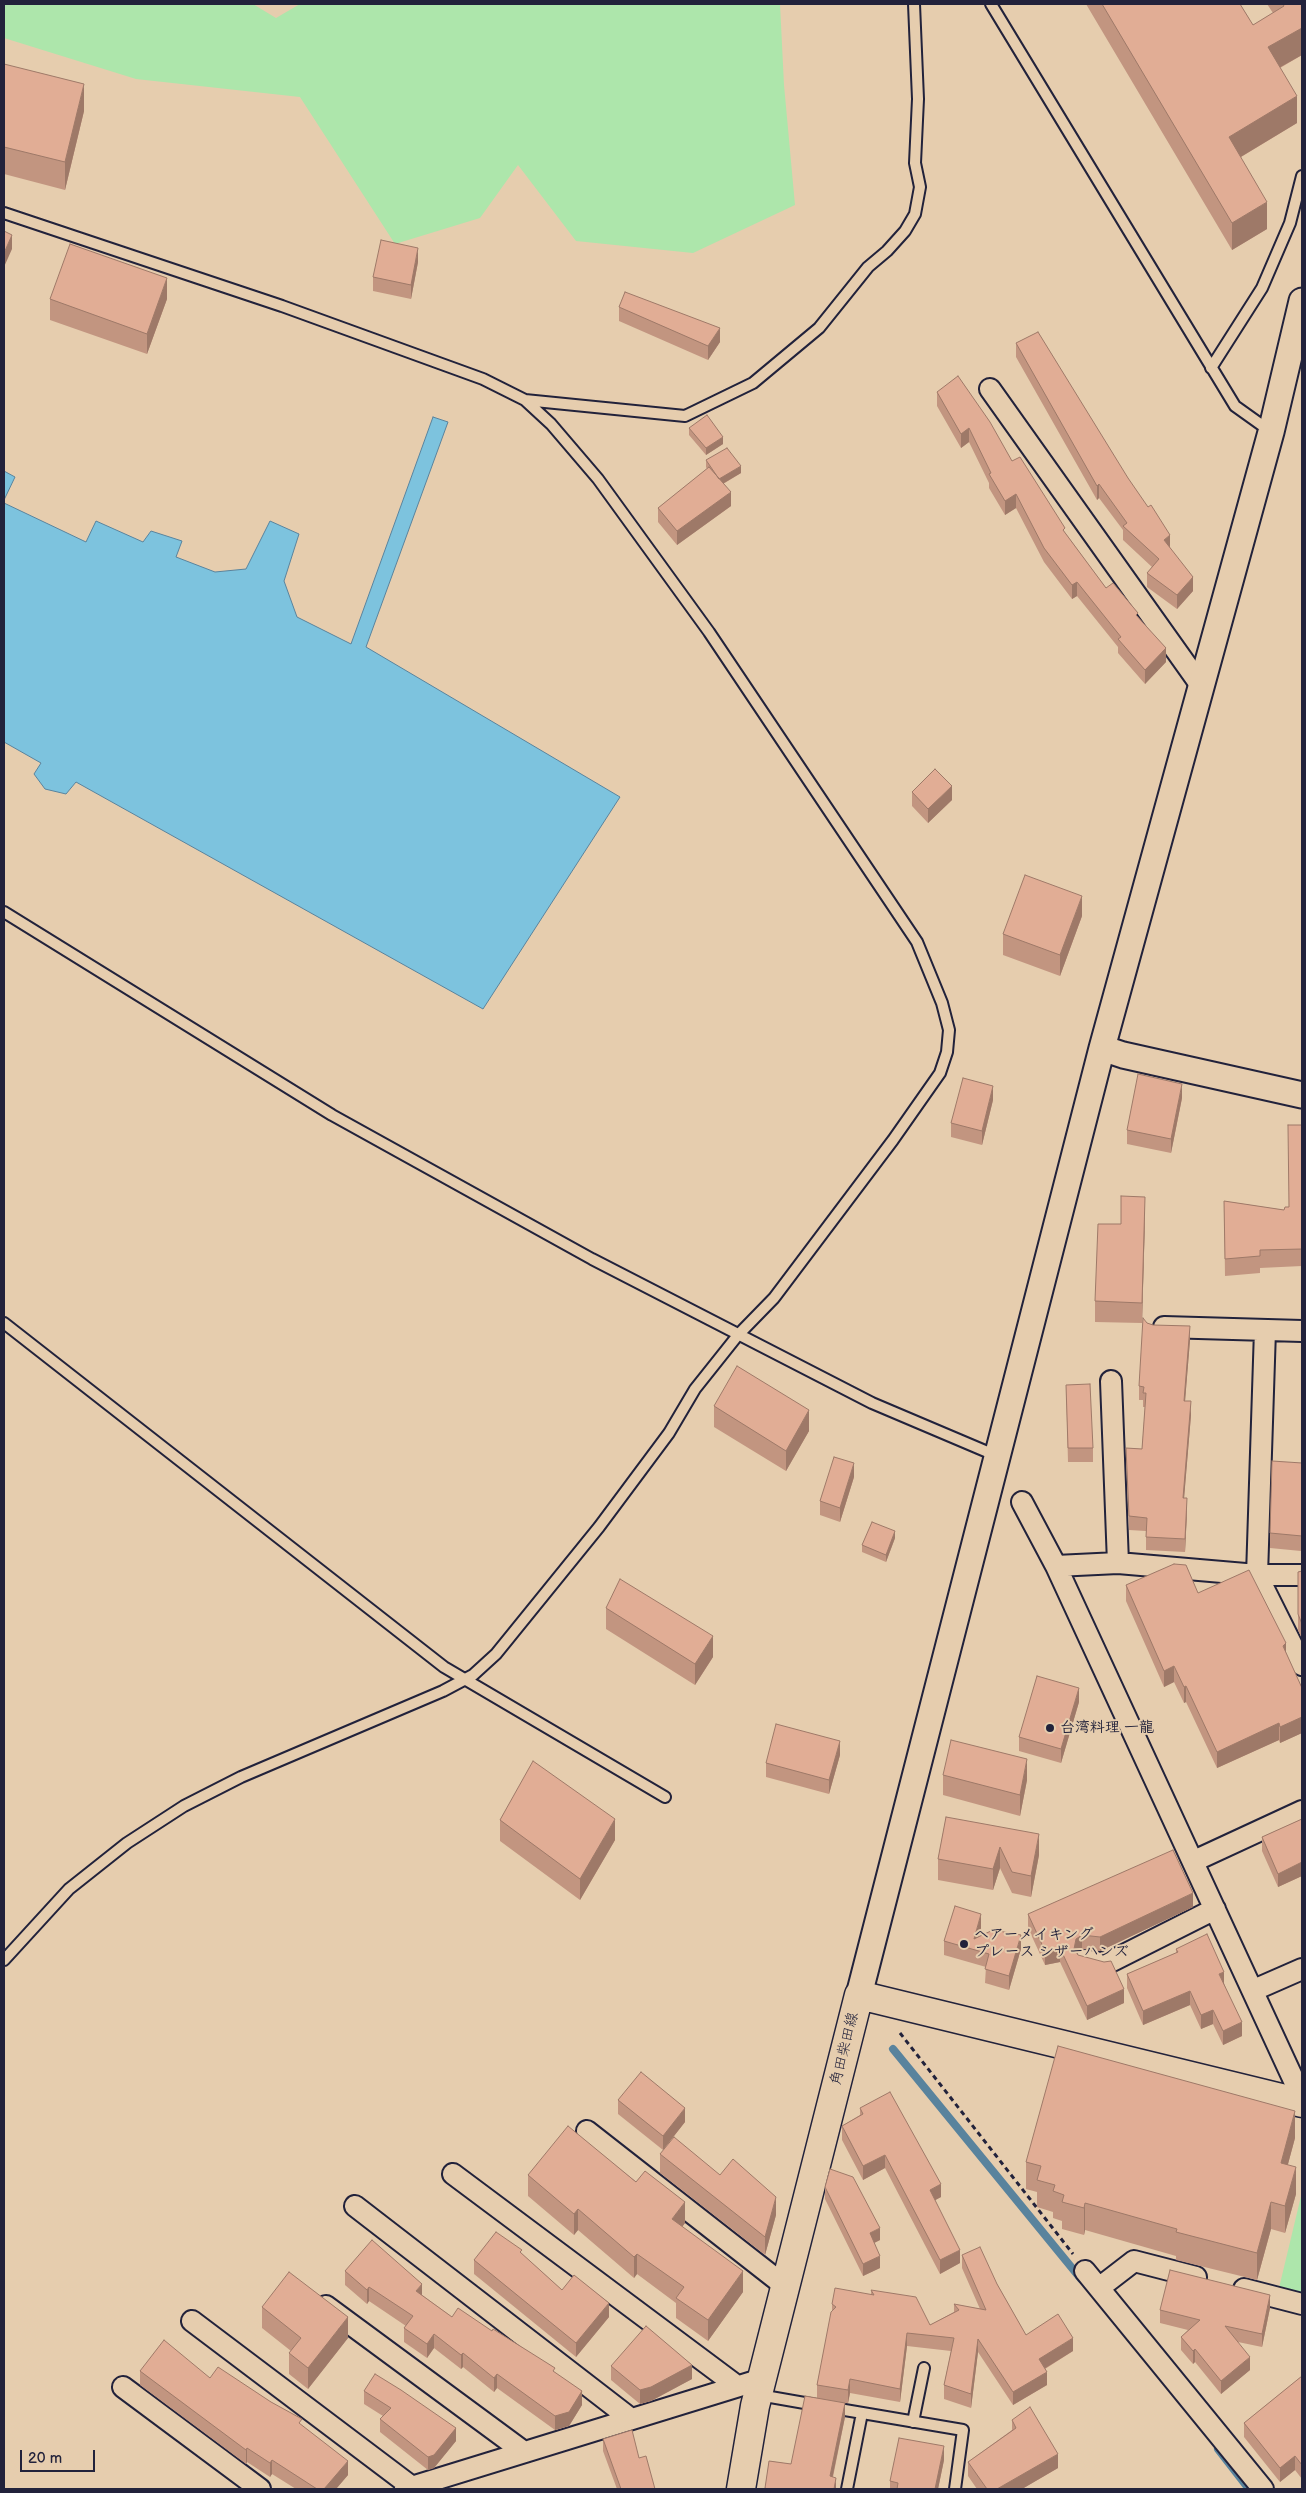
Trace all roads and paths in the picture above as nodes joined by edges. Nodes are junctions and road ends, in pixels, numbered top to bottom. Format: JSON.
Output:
{"nodes":[{"id":1,"x":914,"y":4,"type":"edge"},
{"id":2,"x":991,"y":4,"type":"edge"},
{"id":3,"x":1302,"y":176,"type":"edge"},
{"id":4,"x":4,"y":214,"type":"edge"},
{"id":5,"x":1302,"y":301,"type":"edge"},
{"id":6,"x":1211,"y":368,"type":"junction"},
{"id":7,"x":990,"y":389,"type":"dead end"},
{"id":8,"x":525,"y":400,"type":"junction"},
{"id":9,"x":1271,"y":432,"type":"junction"},
{"id":10,"x":1202,"y":687,"type":"junction"},
{"id":11,"x":4,"y":912,"type":"edge"},
{"id":12,"x":1102,"y":1048,"type":"junction"},
{"id":13,"x":1302,"y":1095,"type":"edge"},
{"id":14,"x":4,"y":1323,"type":"edge"},
{"id":15,"x":1154,"y":1327,"type":"edge"},
{"id":16,"x":1265,"y":1330,"type":"junction"},
{"id":17,"x":1302,"y":1331,"type":"edge"},
{"id":18,"x":738,"y":1335,"type":"junction"},
{"id":19,"x":1110,"y":1381,"type":"dead end"},
{"id":20,"x":998,"y":1457,"type":"junction"},
{"id":21,"x":1022,"y":1502,"type":"dead end"},
{"id":22,"x":1118,"y":1562,"type":"junction"},
{"id":23,"x":1056,"y":1566,"type":"junction"},
{"id":24,"x":1257,"y":1575,"type":"junction"},
{"id":25,"x":1302,"y":1575,"type":"edge"},
{"id":26,"x":1302,"y":1665,"type":"edge"},
{"id":27,"x":465,"y":1679,"type":"junction"},
{"id":28,"x":665,"y":1797,"type":"dead end"},
{"id":29,"x":1302,"y":1811,"type":"edge"},
{"id":30,"x":1194,"y":1861,"type":"junction"},
{"id":31,"x":1215,"y":1909,"type":"junction"},
{"id":32,"x":7,"y":1949,"type":"edge"},
{"id":33,"x":4,"y":1960,"type":"edge"},
{"id":34,"x":1085,"y":1960,"type":"edge"},
{"id":35,"x":1302,"y":1969,"type":"edge"},
{"id":36,"x":1254,"y":1990,"type":"junction"},
{"id":37,"x":859,"y":1995,"type":"junction"},
{"id":38,"x":898,"y":2030,"type":"dead end"},
{"id":39,"x":1302,"y":2098,"type":"edge"},
{"id":40,"x":1302,"y":2103,"type":"edge"},
{"id":41,"x":587,"y":2131,"type":"dead end"},
{"id":42,"x":454,"y":2174,"type":"dead end"},
{"id":43,"x":355,"y":2206,"type":"dead end"},
{"id":44,"x":1085,"y":2271,"type":"joint"},
{"id":45,"x":785,"y":2286,"type":"junction"},
{"id":46,"x":1099,"y":2288,"type":"junction"},
{"id":47,"x":312,"y":2296,"type":"edge"},
{"id":48,"x":1302,"y":2304,"type":"edge"},
{"id":49,"x":192,"y":2321,"type":"dead end"},
{"id":50,"x":924,"y":2368,"type":"dead end"},
{"id":51,"x":123,"y":2387,"type":"dead end"},
{"id":52,"x":752,"y":2387,"type":"junction"},
{"id":53,"x":862,"y":2413,"type":"junction"},
{"id":54,"x":631,"y":2419,"type":"junction"},
{"id":55,"x":913,"y":2422,"type":"junction"},
{"id":56,"x":524,"y":2452,"type":"junction"},
{"id":57,"x":408,"y":2488,"type":"edge"},
{"id":58,"x":260,"y":2489,"type":"edge"},
{"id":59,"x":741,"y":2489,"type":"edge"},
{"id":60,"x":847,"y":2489,"type":"edge"},
{"id":61,"x":955,"y":2489,"type":"edge"},
{"id":62,"x":1263,"y":2489,"type":"edge"}],
"edges":[{"from":1,"to":8,"type":"lane"},
{"from":2,"to":6,"type":"lane"},
{"from":3,"to":6,"type":"lane"},
{"from":4,"to":8,"type":"lane"},
{"from":5,"to":9,"type":"street"},
{"from":6,"to":9,"type":"lane"},
{"from":7,"to":10,"type":"street"},
{"from":8,"to":18,"type":"lane"},
{"from":9,"to":10,"type":"street"},
{"from":10,"to":12,"type":"street"},
{"from":11,"to":18,"type":"lane"},
{"from":12,"to":13,"type":"street"},
{"from":12,"to":20,"type":"street"},
{"from":14,"to":27,"type":"lane"},
{"from":15,"to":16,"type":"street"},
{"from":16,"to":17,"type":"street"},
{"from":16,"to":24,"type":"street"},
{"from":18,"to":20,"type":"lane"},
{"from":18,"to":27,"type":"lane"},
{"from":19,"to":22,"type":"street"},
{"from":20,"to":37,"type":"street"},
{"from":21,"to":23,"type":"street"},
{"from":22,"to":23,"type":"street"},
{"from":22,"to":24,"type":"street"},
{"from":23,"to":30,"type":"street"},
{"from":24,"to":25,"type":"street"},
{"from":24,"to":26,"type":"street"},
{"from":27,"to":28,"type":"lane"},
{"from":27,"to":32,"type":"lane"},
{"from":29,"to":30,"type":"street"},
{"from":30,"to":31,"type":"street"},
{"from":31,"to":34,"type":"street"},
{"from":31,"to":36,"type":"street"},
{"from":32,"to":33,"type":"lane"},
{"from":35,"to":36,"type":"street"},
{"from":36,"to":39,"type":"street"},
{"from":37,"to":40,"type":"main road","name":"角田柴田線"},
{"from":37,"to":45,"type":"main road","name":"角田柴田線"},
{"from":38,"to":44,"type":"path"},
{"from":41,"to":45,"type":"street"},
{"from":42,"to":52,"type":"street"},
{"from":43,"to":54,"type":"street"},
{"from":44,"to":46,"type":"street"},
{"from":45,"to":52,"type":"main road","name":"角田柴田線"},
{"from":46,"to":48,"type":"street"},
{"from":46,"to":62,"type":"street"},
{"from":47,"to":56,"type":"street"},
{"from":49,"to":57,"type":"street"},
{"from":50,"to":55,"type":"lane"},
{"from":51,"to":58,"type":"street"},
{"from":52,"to":53,"type":"lane"},
{"from":52,"to":54,"type":"street"},
{"from":52,"to":59,"type":"main road","name":"角田柴田線"},
{"from":53,"to":55,"type":"lane"},
{"from":53,"to":60,"type":"lane"},
{"from":54,"to":56,"type":"street"},
{"from":55,"to":61,"type":"lane"},
{"from":56,"to":57,"type":"street"}]}
